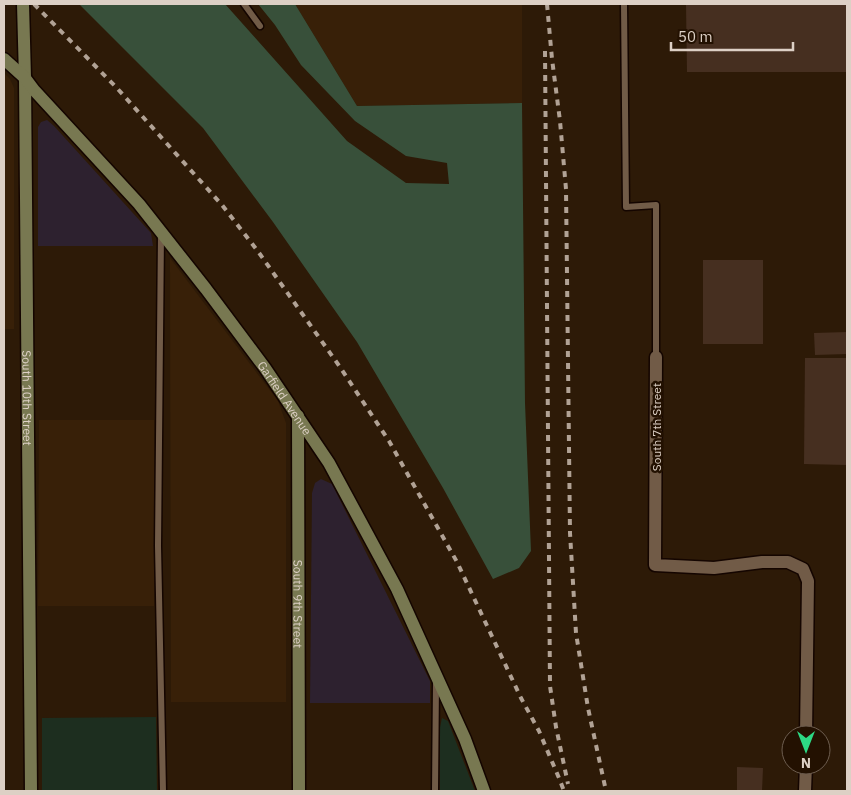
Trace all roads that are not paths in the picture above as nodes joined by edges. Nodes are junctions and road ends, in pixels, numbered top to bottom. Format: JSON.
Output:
{"nodes":[{"id":1,"x":23,"y":4,"type":"edge"},
{"id":2,"x":244,"y":4,"type":"edge"},
{"id":3,"x":624,"y":4,"type":"edge"},
{"id":4,"x":260,"y":26,"type":"dead end"},
{"id":5,"x":4,"y":60,"type":"edge"},
{"id":6,"x":25,"y":78,"type":"junction"},
{"id":7,"x":161,"y":232,"type":"junction"},
{"id":8,"x":656,"y":357,"type":"joint"},
{"id":9,"x":298,"y":416,"type":"junction"},
{"id":10,"x":436,"y":677,"type":"junction"},
{"id":11,"x":806,"y":725,"type":"edge"},
{"id":12,"x":806,"y":775,"type":"edge"},
{"id":13,"x":31,"y":791,"type":"edge"},
{"id":14,"x":162,"y":791,"type":"edge"},
{"id":15,"x":299,"y":791,"type":"edge"},
{"id":16,"x":435,"y":791,"type":"edge"},
{"id":17,"x":484,"y":791,"type":"edge"},
{"id":18,"x":805,"y":791,"type":"edge"}],
"edges":[{"from":1,"to":6,"type":"main road","name":"South 10th Street"},
{"from":2,"to":4,"type":"lane"},
{"from":3,"to":8,"type":"lane","name":"South 7th Street"},
{"from":5,"to":6,"type":"main road","name":"Garfield Avenue"},
{"from":6,"to":7,"type":"main road","name":"Garfield Avenue"},
{"from":6,"to":13,"type":"main road","name":"South 10th Street"},
{"from":7,"to":9,"type":"main road","name":"Garfield Avenue"},
{"from":7,"to":14,"type":"lane"},
{"from":8,"to":11,"type":"street","name":"South 7th Street"},
{"from":9,"to":10,"type":"main road","name":"Garfield Avenue"},
{"from":9,"to":15,"type":"main road","name":"South 9th Street"},
{"from":10,"to":16,"type":"lane"},
{"from":10,"to":17,"type":"main road","name":"Garfield Avenue"},
{"from":12,"to":18,"type":"street"}]}
